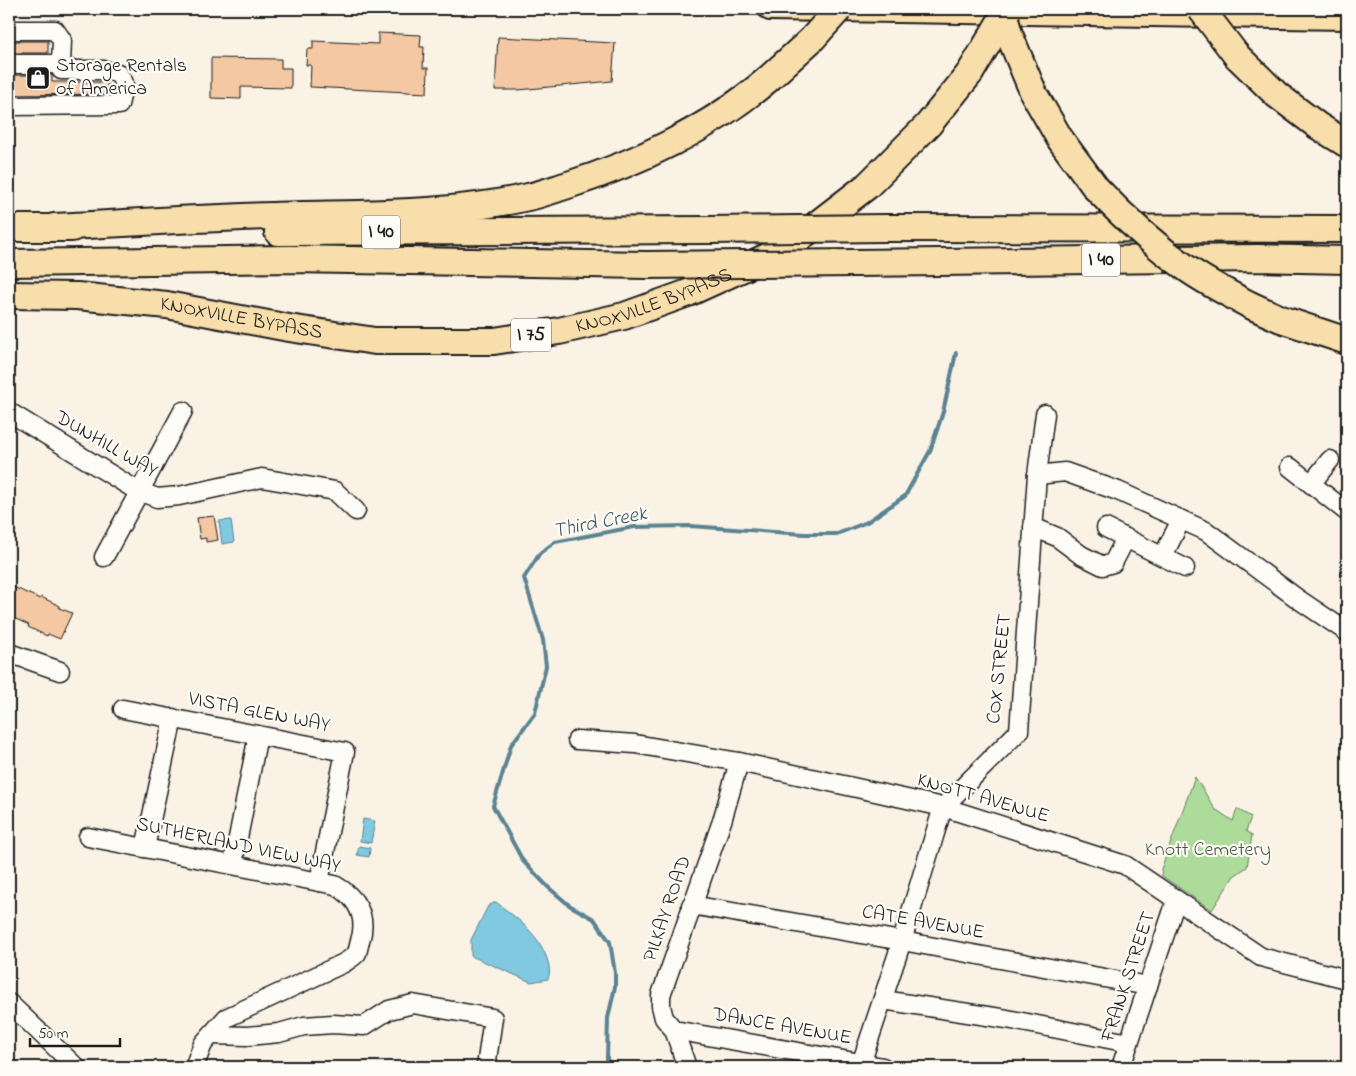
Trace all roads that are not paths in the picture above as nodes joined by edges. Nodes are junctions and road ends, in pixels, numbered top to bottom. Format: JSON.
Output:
{"nodes":[{"id":1,"x":770,"y":9,"type":"edge"},
{"id":2,"x":839,"y":9,"type":"edge"},
{"id":3,"x":1002,"y":9,"type":"edge"},
{"id":4,"x":1008,"y":9,"type":"edge"},
{"id":5,"x":1201,"y":9,"type":"edge"},
{"id":6,"x":1314,"y":13,"type":"edge"},
{"id":7,"x":1347,"y":18,"type":"edge"},
{"id":8,"x":9,"y":30,"type":"edge"},
{"id":9,"x":9,"y":64,"type":"edge"},
{"id":10,"x":61,"y":64,"type":"junction"},
{"id":11,"x":9,"y":106,"type":"edge"},
{"id":12,"x":1347,"y":144,"type":"edge"},
{"id":13,"x":54,"y":227,"type":"junction"},
{"id":14,"x":9,"y":228,"type":"edge"},
{"id":15,"x":1347,"y":229,"type":"edge"},
{"id":16,"x":1347,"y":260,"type":"edge"},
{"id":17,"x":9,"y":262,"type":"edge"},
{"id":18,"x":9,"y":295,"type":"edge"},
{"id":19,"x":1347,"y":341,"type":"edge"},
{"id":20,"x":183,"y":411,"type":"dead end"},
{"id":21,"x":9,"y":412,"type":"edge"},
{"id":22,"x":1045,"y":414,"type":"dead end"},
{"id":23,"x":1330,"y":460,"type":"dead end"},
{"id":24,"x":1290,"y":468,"type":"dead end"},
{"id":25,"x":1037,"y":475,"type":"junction"},
{"id":26,"x":1311,"y":484,"type":"junction"},
{"id":27,"x":139,"y":492,"type":"junction"},
{"id":28,"x":356,"y":511,"type":"dead end"},
{"id":29,"x":1347,"y":512,"type":"edge"},
{"id":30,"x":1181,"y":520,"type":"junction"},
{"id":31,"x":1034,"y":527,"type":"junction"},
{"id":32,"x":1106,"y":528,"type":"dead end"},
{"id":33,"x":1126,"y":538,"type":"junction"},
{"id":34,"x":1163,"y":556,"type":"junction"},
{"id":35,"x":104,"y":557,"type":"dead end"},
{"id":36,"x":1185,"y":568,"type":"dead end"},
{"id":37,"x":1347,"y":632,"type":"edge"},
{"id":38,"x":9,"y":653,"type":"edge"},
{"id":39,"x":60,"y":671,"type":"dead end"},
{"id":40,"x":123,"y":710,"type":"dead end"},
{"id":41,"x":173,"y":718,"type":"junction"},
{"id":42,"x":258,"y":735,"type":"junction"},
{"id":43,"x":577,"y":740,"type":"dead end"},
{"id":44,"x":739,"y":762,"type":"junction"},
{"id":45,"x":943,"y":807,"type":"junction"},
{"id":46,"x":88,"y":838,"type":"dead end"},
{"id":47,"x":146,"y":848,"type":"junction"},
{"id":48,"x":233,"y":864,"type":"junction"},
{"id":49,"x":319,"y":882,"type":"junction"},
{"id":50,"x":1176,"y":901,"type":"junction"},
{"id":51,"x":691,"y":905,"type":"junction"},
{"id":52,"x":902,"y":941,"type":"junction"},
{"id":53,"x":1347,"y":979,"type":"edge"},
{"id":54,"x":1148,"y":986,"type":"junction"},
{"id":55,"x":883,"y":1000,"type":"junction"},
{"id":56,"x":9,"y":1003,"type":"edge"},
{"id":57,"x":674,"y":1030,"type":"junction"},
{"id":58,"x":211,"y":1036,"type":"junction"},
{"id":59,"x":1129,"y":1043,"type":"junction"},
{"id":60,"x":861,"y":1065,"type":"edge"},
{"id":61,"x":76,"y":1067,"type":"edge"},
{"id":62,"x":197,"y":1067,"type":"edge"},
{"id":63,"x":486,"y":1067,"type":"edge"},
{"id":64,"x":686,"y":1067,"type":"edge"},
{"id":65,"x":883,"y":1067,"type":"edge"},
{"id":66,"x":1122,"y":1067,"type":"edge"}],
"edges":[{"from":1,"to":6,"type":"main road"},
{"from":2,"to":13,"type":"highway","bridge":true},
{"from":3,"to":19,"type":"highway","bridge":true},
{"from":4,"to":18,"type":"highway","name":"KNOXVILLE BYPASS","number":"I 75","bridge":true},
{"from":5,"to":12,"type":"highway","bridge":true},
{"from":6,"to":7,"type":"main road"},
{"from":8,"to":10,"type":"street"},
{"from":9,"to":10,"type":"street"},
{"from":10,"to":11,"type":"street"},
{"from":13,"to":14,"type":"highway","number":"I 40"},
{"from":13,"to":15,"type":"highway","number":"I 40","bridge":true},
{"from":16,"to":17,"type":"highway","number":"I 40","bridge":true},
{"from":20,"to":27,"type":"street"},
{"from":21,"to":27,"type":"street","name":"DUNHILL WAY"},
{"from":22,"to":25,"type":"street","name":"COX STREET"},
{"from":23,"to":26,"type":"street"},
{"from":24,"to":26,"type":"street"},
{"from":25,"to":30,"type":"street"},
{"from":25,"to":31,"type":"street","name":"COX STREET"},
{"from":26,"to":29,"type":"street"},
{"from":27,"to":28,"type":"street","name":"DUNHILL WAY"},
{"from":27,"to":35,"type":"street"},
{"from":30,"to":34,"type":"street"},
{"from":30,"to":37,"type":"street"},
{"from":31,"to":33,"type":"street"},
{"from":31,"to":45,"type":"street","name":"COX STREET"},
{"from":32,"to":33,"type":"street"},
{"from":33,"to":34,"type":"street"},
{"from":34,"to":36,"type":"street"},
{"from":38,"to":39,"type":"street"},
{"from":40,"to":41,"type":"street","name":"VISTA GLEN WAY"},
{"from":41,"to":42,"type":"street","name":"VISTA GLEN WAY"},
{"from":41,"to":47,"type":"street"},
{"from":42,"to":48,"type":"street"},
{"from":42,"to":49,"type":"street","name":"VISTA GLEN WAY"},
{"from":43,"to":44,"type":"street","name":"KNOTT AVENUE"},
{"from":44,"to":45,"type":"street","name":"KNOTT AVENUE"},
{"from":44,"to":51,"type":"street","name":"PILKAY ROAD"},
{"from":45,"to":50,"type":"street","name":"KNOTT AVENUE"},
{"from":45,"to":52,"type":"street","name":"COX STREET"},
{"from":46,"to":47,"type":"street","name":"SUTHERLAND VIEW WAY"},
{"from":47,"to":48,"type":"street","name":"SUTHERLAND VIEW WAY"},
{"from":48,"to":49,"type":"street","name":"SUTHERLAND VIEW WAY"},
{"from":49,"to":58,"type":"street","name":"SUTHERLAND VIEW WAY"},
{"from":50,"to":53,"type":"street","name":"KNOTT AVENUE"},
{"from":50,"to":54,"type":"street","name":"FRANK STREET"},
{"from":51,"to":52,"type":"street","name":"CATE AVENUE"},
{"from":51,"to":57,"type":"street","name":"PILKAY ROAD"},
{"from":52,"to":54,"type":"street","name":"CATE AVENUE"},
{"from":52,"to":55,"type":"street","name":"COX STREET"},
{"from":54,"to":59,"type":"street","name":"FRANK STREET"},
{"from":55,"to":59,"type":"street"},
{"from":55,"to":60,"type":"street","name":"COX STREET"},
{"from":56,"to":61,"type":"street"},
{"from":57,"to":60,"type":"street","name":"DANCE AVENUE"},
{"from":57,"to":64,"type":"street","name":"PILKAY ROAD"},
{"from":58,"to":62,"type":"street","name":"SUTHERLAND VIEW WAY"},
{"from":58,"to":63,"type":"street"},
{"from":59,"to":66,"type":"street","name":"FRANK STREET"},
{"from":60,"to":65,"type":"street","name":"DANCE AVENUE"}]}
